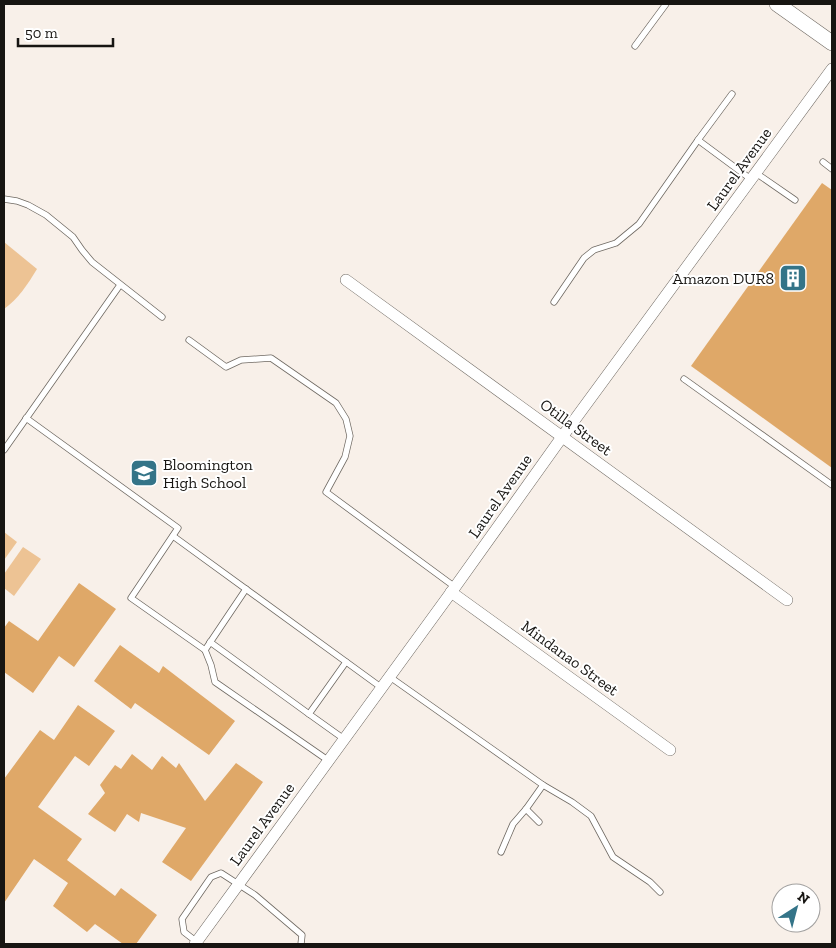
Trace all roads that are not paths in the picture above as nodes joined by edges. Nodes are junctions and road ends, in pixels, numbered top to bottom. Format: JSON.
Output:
{"nodes":[{"id":1,"x":666,"y":4,"type":"edge"},
{"id":2,"x":777,"y":4,"type":"edge"},
{"id":3,"x":832,"y":43,"type":"edge"},
{"id":4,"x":635,"y":46,"type":"dead end"},
{"id":5,"x":832,"y":69,"type":"edge"},
{"id":6,"x":732,"y":94,"type":"dead end"},
{"id":7,"x":698,"y":140,"type":"junction"},
{"id":8,"x":823,"y":162,"type":"dead end"},
{"id":9,"x":832,"y":169,"type":"edge"},
{"id":10,"x":754,"y":176,"type":"junction"},
{"id":11,"x":4,"y":199,"type":"edge"},
{"id":12,"x":795,"y":200,"type":"dead end"},
{"id":13,"x":346,"y":280,"type":"dead end"},
{"id":14,"x":120,"y":284,"type":"junction"},
{"id":15,"x":554,"y":302,"type":"dead end"},
{"id":16,"x":162,"y":318,"type":"dead end"},
{"id":17,"x":189,"y":340,"type":"dead end"},
{"id":18,"x":684,"y":379,"type":"dead end"},
{"id":19,"x":26,"y":418,"type":"junction"},
{"id":20,"x":562,"y":437,"type":"junction"},
{"id":21,"x":4,"y":450,"type":"edge"},
{"id":22,"x":832,"y":485,"type":"edge"},
{"id":23,"x":173,"y":536,"type":"junction"},
{"id":24,"x":246,"y":589,"type":"junction"},
{"id":25,"x":453,"y":590,"type":"junction"},
{"id":26,"x":787,"y":600,"type":"dead end"},
{"id":27,"x":210,"y":642,"type":"junction"},
{"id":28,"x":205,"y":650,"type":"junction"},
{"id":29,"x":346,"y":662,"type":"junction"},
{"id":30,"x":390,"y":677,"type":"junction"},
{"id":31,"x":382,"y":688,"type":"junction"},
{"id":32,"x":308,"y":714,"type":"junction"},
{"id":33,"x":344,"y":739,"type":"junction"},
{"id":34,"x":670,"y":750,"type":"dead end"},
{"id":35,"x":329,"y":761,"type":"junction"},
{"id":36,"x":543,"y":785,"type":"junction"},
{"id":37,"x":526,"y":809,"type":"junction"},
{"id":38,"x":539,"y":822,"type":"dead end"},
{"id":39,"x":501,"y":852,"type":"dead end"},
{"id":40,"x":238,"y":885,"type":"junction"},
{"id":41,"x":660,"y":892,"type":"dead end"},
{"id":42,"x":196,"y":943,"type":"edge"},
{"id":43,"x":302,"y":944,"type":"edge"}],
"edges":[{"from":1,"to":4,"type":"lane"},
{"from":2,"to":3,"type":"main road"},
{"from":5,"to":10,"type":"street","name":"Laurel Avenue"},
{"from":6,"to":7,"type":"lane"},
{"from":7,"to":10,"type":"lane"},
{"from":7,"to":15,"type":"lane"},
{"from":8,"to":9,"type":"lane"},
{"from":10,"to":12,"type":"lane"},
{"from":10,"to":20,"type":"street","name":"Laurel Avenue"},
{"from":11,"to":14,"type":"lane"},
{"from":13,"to":20,"type":"street","name":"Otilla Street"},
{"from":14,"to":16,"type":"lane"},
{"from":14,"to":19,"type":"lane"},
{"from":17,"to":25,"type":"lane"},
{"from":18,"to":22,"type":"lane"},
{"from":19,"to":21,"type":"lane"},
{"from":19,"to":23,"type":"lane"},
{"from":20,"to":25,"type":"street","name":"Laurel Avenue"},
{"from":20,"to":26,"type":"street","name":"Otilla Street"},
{"from":23,"to":24,"type":"lane"},
{"from":23,"to":28,"type":"lane"},
{"from":24,"to":27,"type":"lane"},
{"from":24,"to":29,"type":"lane"},
{"from":25,"to":30,"type":"street","name":"Laurel Avenue"},
{"from":25,"to":34,"type":"street","name":"Mindanao Street"},
{"from":27,"to":28,"type":"lane"},
{"from":27,"to":32,"type":"lane"},
{"from":28,"to":35,"type":"lane"},
{"from":29,"to":31,"type":"lane"},
{"from":29,"to":32,"type":"lane"},
{"from":30,"to":31,"type":"street","name":"Laurel Avenue"},
{"from":30,"to":36,"type":"lane"},
{"from":31,"to":33,"type":"street","name":"Laurel Avenue"},
{"from":32,"to":33,"type":"lane"},
{"from":33,"to":35,"type":"street","name":"Laurel Avenue"},
{"from":35,"to":40,"type":"street","name":"Laurel Avenue"},
{"from":36,"to":37,"type":"lane"},
{"from":36,"to":41,"type":"lane"},
{"from":37,"to":38,"type":"lane"},
{"from":37,"to":39,"type":"lane"},
{"from":40,"to":42,"type":"street","name":"Laurel Avenue"},
{"from":40,"to":42,"type":"lane"},
{"from":40,"to":43,"type":"lane"}]}
